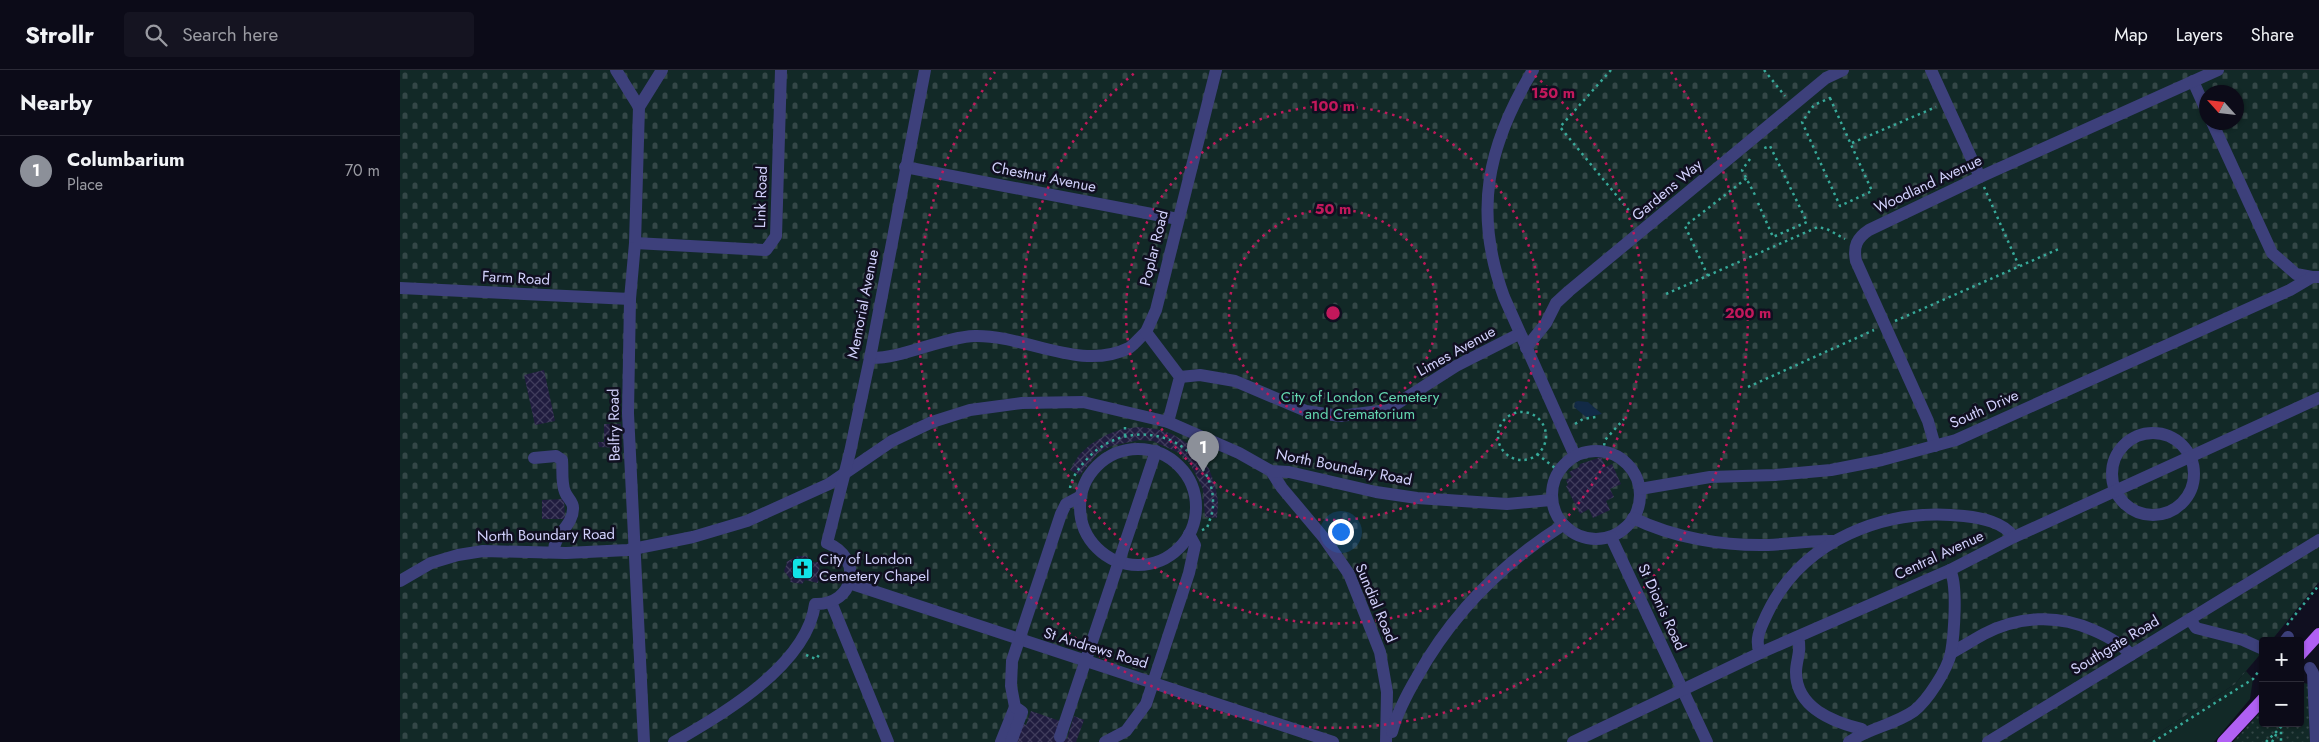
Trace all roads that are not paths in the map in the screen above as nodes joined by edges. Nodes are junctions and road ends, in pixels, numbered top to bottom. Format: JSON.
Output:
{"nodes":[{"id":1,"x":616,"y":70,"type":"edge"},
{"id":2,"x":662,"y":70,"type":"edge"},
{"id":3,"x":781,"y":70,"type":"edge"},
{"id":4,"x":924,"y":70,"type":"edge"},
{"id":5,"x":1216,"y":70,"type":"edge"},
{"id":6,"x":1533,"y":70,"type":"edge"},
{"id":7,"x":1843,"y":70,"type":"edge"},
{"id":8,"x":1931,"y":70,"type":"edge"},
{"id":9,"x":2218,"y":70,"type":"edge"},
{"id":10,"x":2194,"y":81,"type":"junction"},
{"id":11,"x":2199,"y":93,"type":"edge"},
{"id":12,"x":639,"y":107,"type":"junction"},
{"id":13,"x":2216,"y":130,"type":"edge"},
{"id":14,"x":905,"y":167,"type":"junction"},
{"id":15,"x":1980,"y":177,"type":"junction"},
{"id":16,"x":1178,"y":219,"type":"junction"},
{"id":17,"x":634,"y":243,"type":"junction"},
{"id":18,"x":2316,"y":277,"type":"edge"},
{"id":19,"x":400,"y":288,"type":"edge"},
{"id":20,"x":630,"y":299,"type":"junction"},
{"id":21,"x":1146,"y":332,"type":"junction"},
{"id":22,"x":1523,"y":341,"type":"junction"},
{"id":23,"x":870,"y":358,"type":"junction"},
{"id":24,"x":1180,"y":377,"type":"junction"},
{"id":25,"x":2319,"y":398,"type":"edge"},
{"id":26,"x":1168,"y":422,"type":"junction"},
{"id":27,"x":1935,"y":446,"type":"junction"},
{"id":28,"x":1156,"y":451,"type":"junction"},
{"id":29,"x":1575,"y":456,"type":"junction"},
{"id":30,"x":2190,"y":457,"type":"junction"},
{"id":31,"x":534,"y":458,"type":"dead end"},
{"id":32,"x":1271,"y":470,"type":"junction"},
{"id":33,"x":845,"y":473,"type":"junction"},
{"id":34,"x":1640,"y":489,"type":"junction"},
{"id":35,"x":2116,"y":492,"type":"junction"},
{"id":36,"x":1081,"y":496,"type":"junction"},
{"id":37,"x":1552,"y":500,"type":"junction"},
{"id":38,"x":1633,"y":518,"type":"junction"},
{"id":39,"x":1562,"y":525,"type":"junction"},
{"id":40,"x":1189,"y":534,"type":"junction"},
{"id":41,"x":1611,"y":537,"type":"junction"},
{"id":42,"x":2014,"y":538,"type":"junction"},
{"id":43,"x":2319,"y":540,"type":"edge"},
{"id":44,"x":1833,"y":541,"type":"junction"},
{"id":45,"x":635,"y":549,"type":"junction"},
{"id":46,"x":554,"y":552,"type":"junction"},
{"id":47,"x":1120,"y":562,"type":"junction"},
{"id":48,"x":1950,"y":570,"type":"junction"},
{"id":49,"x":400,"y":581,"type":"edge"},
{"id":50,"x":849,"y":583,"type":"junction"},
{"id":51,"x":831,"y":602,"type":"junction"},
{"id":52,"x":2190,"y":618,"type":"junction"},
{"id":53,"x":2319,"y":634,"type":"edge"},
{"id":54,"x":1019,"y":638,"type":"junction"},
{"id":55,"x":1798,"y":638,"type":"junction"},
{"id":56,"x":2259,"y":648,"type":"edge"},
{"id":57,"x":2304,"y":651,"type":"edge"},
{"id":58,"x":1950,"y":653,"type":"junction"},
{"id":59,"x":1760,"y":654,"type":"junction"},
{"id":60,"x":2131,"y":655,"type":"junction"},
{"id":61,"x":1086,"y":662,"type":"junction"},
{"id":62,"x":2310,"y":668,"type":"dead end"},
{"id":63,"x":1154,"y":683,"type":"junction"},
{"id":64,"x":1683,"y":690,"type":"junction"},
{"id":65,"x":2259,"y":704,"type":"edge"},
{"id":66,"x":1015,"y":706,"type":"junction"},
{"id":67,"x":1863,"y":732,"type":"junction"},
{"id":68,"x":1060,"y":737,"type":"dead end"},
{"id":69,"x":644,"y":742,"type":"edge"},
{"id":70,"x":674,"y":742,"type":"edge"},
{"id":71,"x":888,"y":742,"type":"edge"},
{"id":72,"x":1001,"y":742,"type":"edge"},
{"id":73,"x":1011,"y":742,"type":"edge"},
{"id":74,"x":1105,"y":742,"type":"edge"},
{"id":75,"x":1333,"y":742,"type":"edge"},
{"id":76,"x":1388,"y":742,"type":"edge"},
{"id":77,"x":1573,"y":742,"type":"edge"},
{"id":78,"x":1707,"y":742,"type":"edge"},
{"id":79,"x":1849,"y":742,"type":"edge"},
{"id":80,"x":1988,"y":742,"type":"edge"},
{"id":81,"x":2222,"y":742,"type":"edge"},
{"id":82,"x":2316,"y":742,"type":"edge"}],
"edges":[{"from":1,"to":12,"type":"street"},
{"from":2,"to":12,"type":"street","name":"Belfry Road"},
{"from":3,"to":17,"type":"street","name":"Link Road"},
{"from":4,"to":14,"type":"street","name":"Memorial Avenue"},
{"from":5,"to":16,"type":"street","name":"Poplar Road"},
{"from":6,"to":22,"type":"street","name":"Limes Avenue"},
{"from":7,"to":22,"type":"street","name":"Gardens Way"},
{"from":8,"to":15,"type":"street"},
{"from":9,"to":10,"type":"street","name":"Woodland Avenue"},
{"from":10,"to":11,"type":"street"},
{"from":10,"to":15,"type":"street","name":"Woodland Avenue"},
{"from":12,"to":17,"type":"street","name":"Belfry Road"},
{"from":13,"to":18,"type":"street"},
{"from":14,"to":16,"type":"street","name":"Chestnut Avenue"},
{"from":14,"to":23,"type":"street","name":"Memorial Avenue"},
{"from":15,"to":27,"type":"street","name":"Woodland Avenue"},
{"from":16,"to":21,"type":"street","name":"Poplar Road"},
{"from":17,"to":20,"type":"street","name":"Belfry Road"},
{"from":18,"to":27,"type":"street","name":"South Drive"},
{"from":19,"to":20,"type":"street","name":"Farm Road"},
{"from":20,"to":45,"type":"street","name":"Belfry Road"},
{"from":21,"to":23,"type":"street"},
{"from":21,"to":24,"type":"street"},
{"from":22,"to":24,"type":"street","name":"Limes Avenue"},
{"from":22,"to":29,"type":"street"},
{"from":23,"to":33,"type":"street","name":"Memorial Avenue"},
{"from":24,"to":26,"type":"street"},
{"from":25,"to":30,"type":"street","name":"Central Avenue"},
{"from":26,"to":32,"type":"street","name":"North Boundary Road"},
{"from":26,"to":33,"type":"street","name":"North Boundary Road"},
{"from":27,"to":34,"type":"street","name":"South Drive"},
{"from":28,"to":36,"type":"street"},
{"from":28,"to":40,"type":"street"},
{"from":28,"to":47,"type":"street"},
{"from":29,"to":34,"type":"street"},
{"from":29,"to":37,"type":"street"},
{"from":30,"to":35,"type":"street","name":"Central Avenue"},
{"from":30,"to":35,"type":"street"},
{"from":30,"to":35,"type":"street"},
{"from":31,"to":46,"type":"street"},
{"from":32,"to":37,"type":"street","name":"North Boundary Road"},
{"from":32,"to":76,"type":"street","name":"Sundial Road"},
{"from":33,"to":45,"type":"street","name":"North Boundary Road"},
{"from":33,"to":50,"type":"street","name":"Memorial Avenue"},
{"from":34,"to":38,"type":"street"},
{"from":35,"to":42,"type":"street","name":"Central Avenue"},
{"from":36,"to":47,"type":"street"},
{"from":36,"to":54,"type":"street"},
{"from":37,"to":39,"type":"street"},
{"from":38,"to":41,"type":"street"},
{"from":38,"to":44,"type":"street"},
{"from":39,"to":41,"type":"street"},
{"from":39,"to":76,"type":"street"},
{"from":40,"to":47,"type":"street"},
{"from":40,"to":63,"type":"street"},
{"from":41,"to":64,"type":"street","name":"St Dionis Road"},
{"from":42,"to":44,"type":"street"},
{"from":42,"to":48,"type":"street","name":"Central Avenue"},
{"from":43,"to":52,"type":"street","name":"Southgate Road"},
{"from":44,"to":59,"type":"street"},
{"from":45,"to":46,"type":"street","name":"North Boundary Road"},
{"from":45,"to":69,"type":"street","name":"Belfry Road"},
{"from":46,"to":49,"type":"street","name":"North Boundary Road"},
{"from":47,"to":61,"type":"street"},
{"from":48,"to":55,"type":"street","name":"Central Avenue"},
{"from":48,"to":58,"type":"street"},
{"from":50,"to":51,"type":"street"},
{"from":50,"to":54,"type":"street","name":"St Andrews Road"},
{"from":51,"to":70,"type":"street"},
{"from":51,"to":71,"type":"street"},
{"from":52,"to":56,"type":"street"},
{"from":52,"to":60,"type":"street","name":"Southgate Road"},
{"from":53,"to":57,"type":"main road"},
{"from":54,"to":61,"type":"street","name":"St Andrews Road"},
{"from":54,"to":66,"type":"street"},
{"from":55,"to":59,"type":"street","name":"Central Avenue"},
{"from":55,"to":67,"type":"street"},
{"from":58,"to":60,"type":"street"},
{"from":58,"to":67,"type":"street"},
{"from":59,"to":64,"type":"street","name":"Central Avenue"},
{"from":60,"to":80,"type":"street","name":"Southgate Road"},
{"from":61,"to":63,"type":"street","name":"St Andrews Road"},
{"from":61,"to":68,"type":"street"},
{"from":62,"to":82,"type":"street"},
{"from":63,"to":74,"type":"street"},
{"from":63,"to":75,"type":"street","name":"St Andrews Road"},
{"from":64,"to":77,"type":"street","name":"Central Avenue"},
{"from":64,"to":78,"type":"street","name":"St Dionis Road"},
{"from":65,"to":81,"type":"main road"},
{"from":66,"to":72,"type":"street"},
{"from":66,"to":73,"type":"street"},
{"from":67,"to":79,"type":"street"}]}
